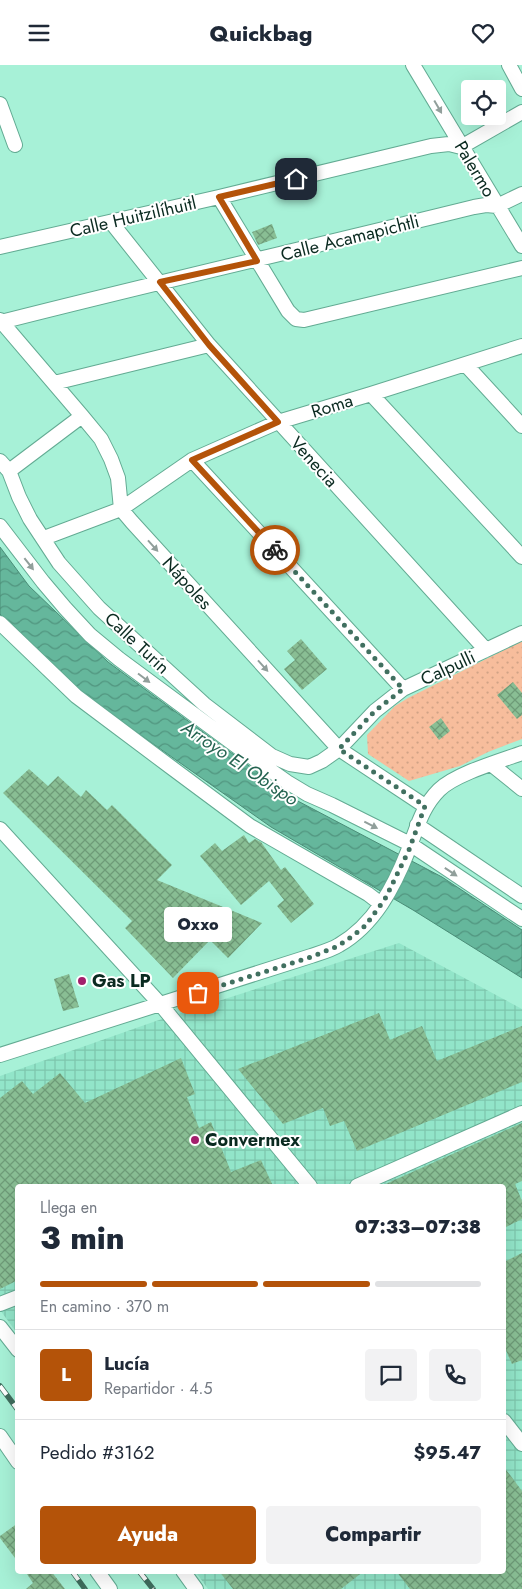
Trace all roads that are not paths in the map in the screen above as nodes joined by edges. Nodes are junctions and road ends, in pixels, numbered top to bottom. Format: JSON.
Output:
{"nodes":[{"id":1,"x":414,"y":65,"type":"edge"},
{"id":2,"x":509,"y":65,"type":"edge"},
{"id":3,"x":522,"y":89,"type":"edge"},
{"id":4,"x":0,"y":104,"type":"edge"},
{"id":5,"x":522,"y":112,"type":"edge"},
{"id":6,"x":15,"y":145,"type":"dead end"},
{"id":7,"x":461,"y":147,"type":"junction"},
{"id":8,"x":522,"y":194,"type":"edge"},
{"id":9,"x":219,"y":197,"type":"junction"},
{"id":10,"x":498,"y":206,"type":"junction"},
{"id":11,"x":111,"y":222,"type":"junction"},
{"id":12,"x":522,"y":246,"type":"edge"},
{"id":13,"x":0,"y":247,"type":"edge"},
{"id":14,"x":257,"y":261,"type":"junction"},
{"id":15,"x":522,"y":268,"type":"edge"},
{"id":16,"x":160,"y":282,"type":"junction"},
{"id":17,"x":1,"y":321,"type":"edge"},
{"id":18,"x":209,"y":345,"type":"junction"},
{"id":19,"x":522,"y":346,"type":"edge"},
{"id":20,"x":466,"y":365,"type":"junction"},
{"id":21,"x":54,"y":383,"type":"junction"},
{"id":22,"x":371,"y":394,"type":"junction"},
{"id":23,"x":82,"y":415,"type":"junction"},
{"id":24,"x":278,"y":422,"type":"junction"},
{"id":25,"x":522,"y":426,"type":"edge"},
{"id":26,"x":192,"y":460,"type":"junction"},
{"id":27,"x":4,"y":466,"type":"edge"},
{"id":28,"x":121,"y":509,"type":"junction"},
{"id":29,"x":0,"y":526,"type":"edge"},
{"id":30,"x":44,"y":538,"type":"junction"},
{"id":31,"x":522,"y":557,"type":"edge"},
{"id":32,"x":0,"y":624,"type":"edge"},
{"id":33,"x":522,"y":633,"type":"edge"},
{"id":34,"x":486,"y":650,"type":"junction"},
{"id":35,"x":403,"y":689,"type":"junction"},
{"id":36,"x":339,"y":749,"type":"junction"},
{"id":37,"x":522,"y":753,"type":"edge"},
{"id":38,"x":491,"y":765,"type":"junction"},
{"id":39,"x":309,"y":767,"type":"joint"},
{"id":40,"x":522,"y":789,"type":"edge"},
{"id":41,"x":425,"y":806,"type":"junction"},
{"id":42,"x":417,"y":825,"type":"junction"},
{"id":43,"x":0,"y":829,"type":"edge"},
{"id":44,"x":410,"y":847,"type":"junction"},
{"id":45,"x":522,"y":896,"type":"edge"},
{"id":46,"x":383,"y":902,"type":"junction"},
{"id":47,"x":522,"y":919,"type":"edge"},
{"id":48,"x":161,"y":1005,"type":"junction"},
{"id":49,"x":0,"y":1055,"type":"edge"},
{"id":50,"x":522,"y":1113,"type":"edge"},
{"id":51,"x":308,"y":1184,"type":"edge"},
{"id":52,"x":362,"y":1184,"type":"edge"},
{"id":53,"x":15,"y":1298,"type":"edge"},
{"id":54,"x":0,"y":1304,"type":"edge"},
{"id":55,"x":0,"y":1327,"type":"edge"},
{"id":56,"x":15,"y":1347,"type":"edge"},
{"id":57,"x":507,"y":1431,"type":"edge"},
{"id":58,"x":0,"y":1437,"type":"edge"},
{"id":59,"x":522,"y":1444,"type":"edge"},
{"id":60,"x":15,"y":1458,"type":"edge"},
{"id":61,"x":99,"y":1574,"type":"edge"},
{"id":62,"x":185,"y":1574,"type":"edge"},
{"id":63,"x":110,"y":1589,"type":"edge"},
{"id":64,"x":196,"y":1589,"type":"edge"}],
"edges":[{"from":1,"to":7,"type":"street","name":"Palermo","one_way":true},
{"from":2,"to":3,"type":"street"},
{"from":4,"to":6,"type":"street"},
{"from":5,"to":7,"type":"street"},
{"from":7,"to":9,"type":"street","name":"Calle Huitzilíhuitl"},
{"from":7,"to":10,"type":"street","name":"Palermo"},
{"from":8,"to":10,"type":"street","name":"Calle Acamapichtli"},
{"from":9,"to":11,"type":"street","name":"Calle Huitzilíhuitl"},
{"from":9,"to":14,"type":"street"},
{"from":10,"to":12,"type":"street","name":"Palermo"},
{"from":10,"to":14,"type":"street","name":"Calle Acamapichtli"},
{"from":11,"to":13,"type":"street","name":"Calle Huitzilíhuitl"},
{"from":11,"to":16,"type":"street","name":"Venecia"},
{"from":14,"to":15,"type":"street"},
{"from":14,"to":16,"type":"street","name":"Calle Acamapichtli"},
{"from":16,"to":17,"type":"street","name":"Calle Acamapichtli"},
{"from":16,"to":18,"type":"street","name":"Venecia"},
{"from":17,"to":21,"type":"street"},
{"from":18,"to":21,"type":"street"},
{"from":18,"to":24,"type":"street","name":"Venecia"},
{"from":19,"to":20,"type":"street","name":"Roma"},
{"from":20,"to":22,"type":"street","name":"Roma"},
{"from":20,"to":25,"type":"street"},
{"from":21,"to":23,"type":"street"},
{"from":22,"to":24,"type":"street","name":"Roma"},
{"from":22,"to":31,"type":"street"},
{"from":23,"to":27,"type":"street"},
{"from":23,"to":28,"type":"street"},
{"from":24,"to":26,"type":"street","name":"Roma"},
{"from":24,"to":34,"type":"street","name":"Venecia"},
{"from":26,"to":28,"type":"street","name":"Roma"},
{"from":26,"to":35,"type":"street"},
{"from":27,"to":30,"type":"street","name":"Calle Turín"},
{"from":28,"to":30,"type":"street","name":"Roma"},
{"from":28,"to":36,"type":"street","name":"Nápoles","one_way":true},
{"from":29,"to":44,"type":"street","one_way":true},
{"from":30,"to":39,"type":"street","name":"Calle Turín"},
{"from":32,"to":46,"type":"street"},
{"from":33,"to":34,"type":"street","name":"Calpulli"},
{"from":34,"to":35,"type":"street","name":"Calpulli"},
{"from":35,"to":36,"type":"street","name":"Calpulli"},
{"from":36,"to":39,"type":"street","name":"Calpulli"},
{"from":36,"to":41,"type":"street","name":"Nápoles"},
{"from":37,"to":38,"type":"street"},
{"from":38,"to":40,"type":"street"},
{"from":38,"to":41,"type":"street"},
{"from":41,"to":42,"type":"street"},
{"from":42,"to":44,"type":"street"},
{"from":42,"to":45,"type":"street"},
{"from":43,"to":48,"type":"street"},
{"from":44,"to":46,"type":"street"},
{"from":44,"to":47,"type":"street","one_way":true},
{"from":46,"to":48,"type":"street"},
{"from":48,"to":49,"type":"street"},
{"from":48,"to":51,"type":"street"},
{"from":50,"to":52,"type":"street"},
{"from":53,"to":54,"type":"street"},
{"from":55,"to":56,"type":"street"},
{"from":57,"to":59,"type":"street"},
{"from":58,"to":60,"type":"street"},
{"from":61,"to":63,"type":"street"},
{"from":62,"to":64,"type":"street"}]}
